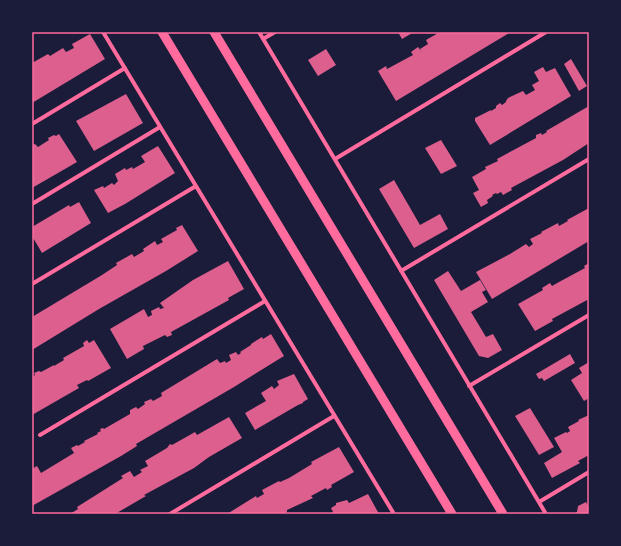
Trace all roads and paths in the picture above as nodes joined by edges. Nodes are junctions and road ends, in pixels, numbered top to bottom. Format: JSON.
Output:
{"nodes":[{"id":1,"x":103,"y":32,"type":"edge"},
{"id":2,"x":162,"y":32,"type":"edge"},
{"id":3,"x":214,"y":32,"type":"edge"},
{"id":4,"x":259,"y":32,"type":"edge"},
{"id":5,"x":275,"y":32,"type":"edge"},
{"id":6,"x":546,"y":32,"type":"edge"},
{"id":7,"x":263,"y":39,"type":"junction"},
{"id":8,"x":125,"y":68,"type":"junction"},
{"id":9,"x":32,"y":124,"type":"edge"},
{"id":10,"x":160,"y":127,"type":"junction"},
{"id":11,"x":334,"y":159,"type":"junction"},
{"id":12,"x":589,"y":159,"type":"edge"},
{"id":13,"x":196,"y":186,"type":"junction"},
{"id":14,"x":32,"y":204,"type":"edge"},
{"id":15,"x":401,"y":271,"type":"junction"},
{"id":16,"x":32,"y":284,"type":"edge"},
{"id":17,"x":265,"y":300,"type":"junction"},
{"id":18,"x":589,"y":315,"type":"edge"},
{"id":19,"x":469,"y":386,"type":"junction"},
{"id":20,"x":334,"y":416,"type":"junction"},
{"id":21,"x":40,"y":435,"type":"dead end"},
{"id":22,"x":589,"y":472,"type":"edge"},
{"id":23,"x":539,"y":502,"type":"junction"},
{"id":24,"x":170,"y":514,"type":"edge"},
{"id":25,"x":394,"y":514,"type":"edge"},
{"id":26,"x":452,"y":514,"type":"edge"},
{"id":27,"x":503,"y":514,"type":"edge"},
{"id":28,"x":546,"y":514,"type":"edge"}],
"edges":[{"from":1,"to":8,"type":"street"},
{"from":2,"to":26,"type":"highway"},
{"from":3,"to":27,"type":"highway"},
{"from":4,"to":7,"type":"street"},
{"from":5,"to":7,"type":"street"},
{"from":6,"to":11,"type":"street"},
{"from":7,"to":11,"type":"street"},
{"from":8,"to":9,"type":"street"},
{"from":8,"to":10,"type":"street"},
{"from":10,"to":13,"type":"street"},
{"from":10,"to":14,"type":"street"},
{"from":11,"to":15,"type":"street"},
{"from":12,"to":15,"type":"street"},
{"from":13,"to":16,"type":"street"},
{"from":13,"to":17,"type":"street"},
{"from":15,"to":19,"type":"street"},
{"from":17,"to":20,"type":"street"},
{"from":17,"to":21,"type":"street"},
{"from":18,"to":19,"type":"street"},
{"from":19,"to":23,"type":"street"},
{"from":20,"to":24,"type":"street"},
{"from":20,"to":25,"type":"street"},
{"from":22,"to":23,"type":"street"},
{"from":23,"to":28,"type":"street"}]}
